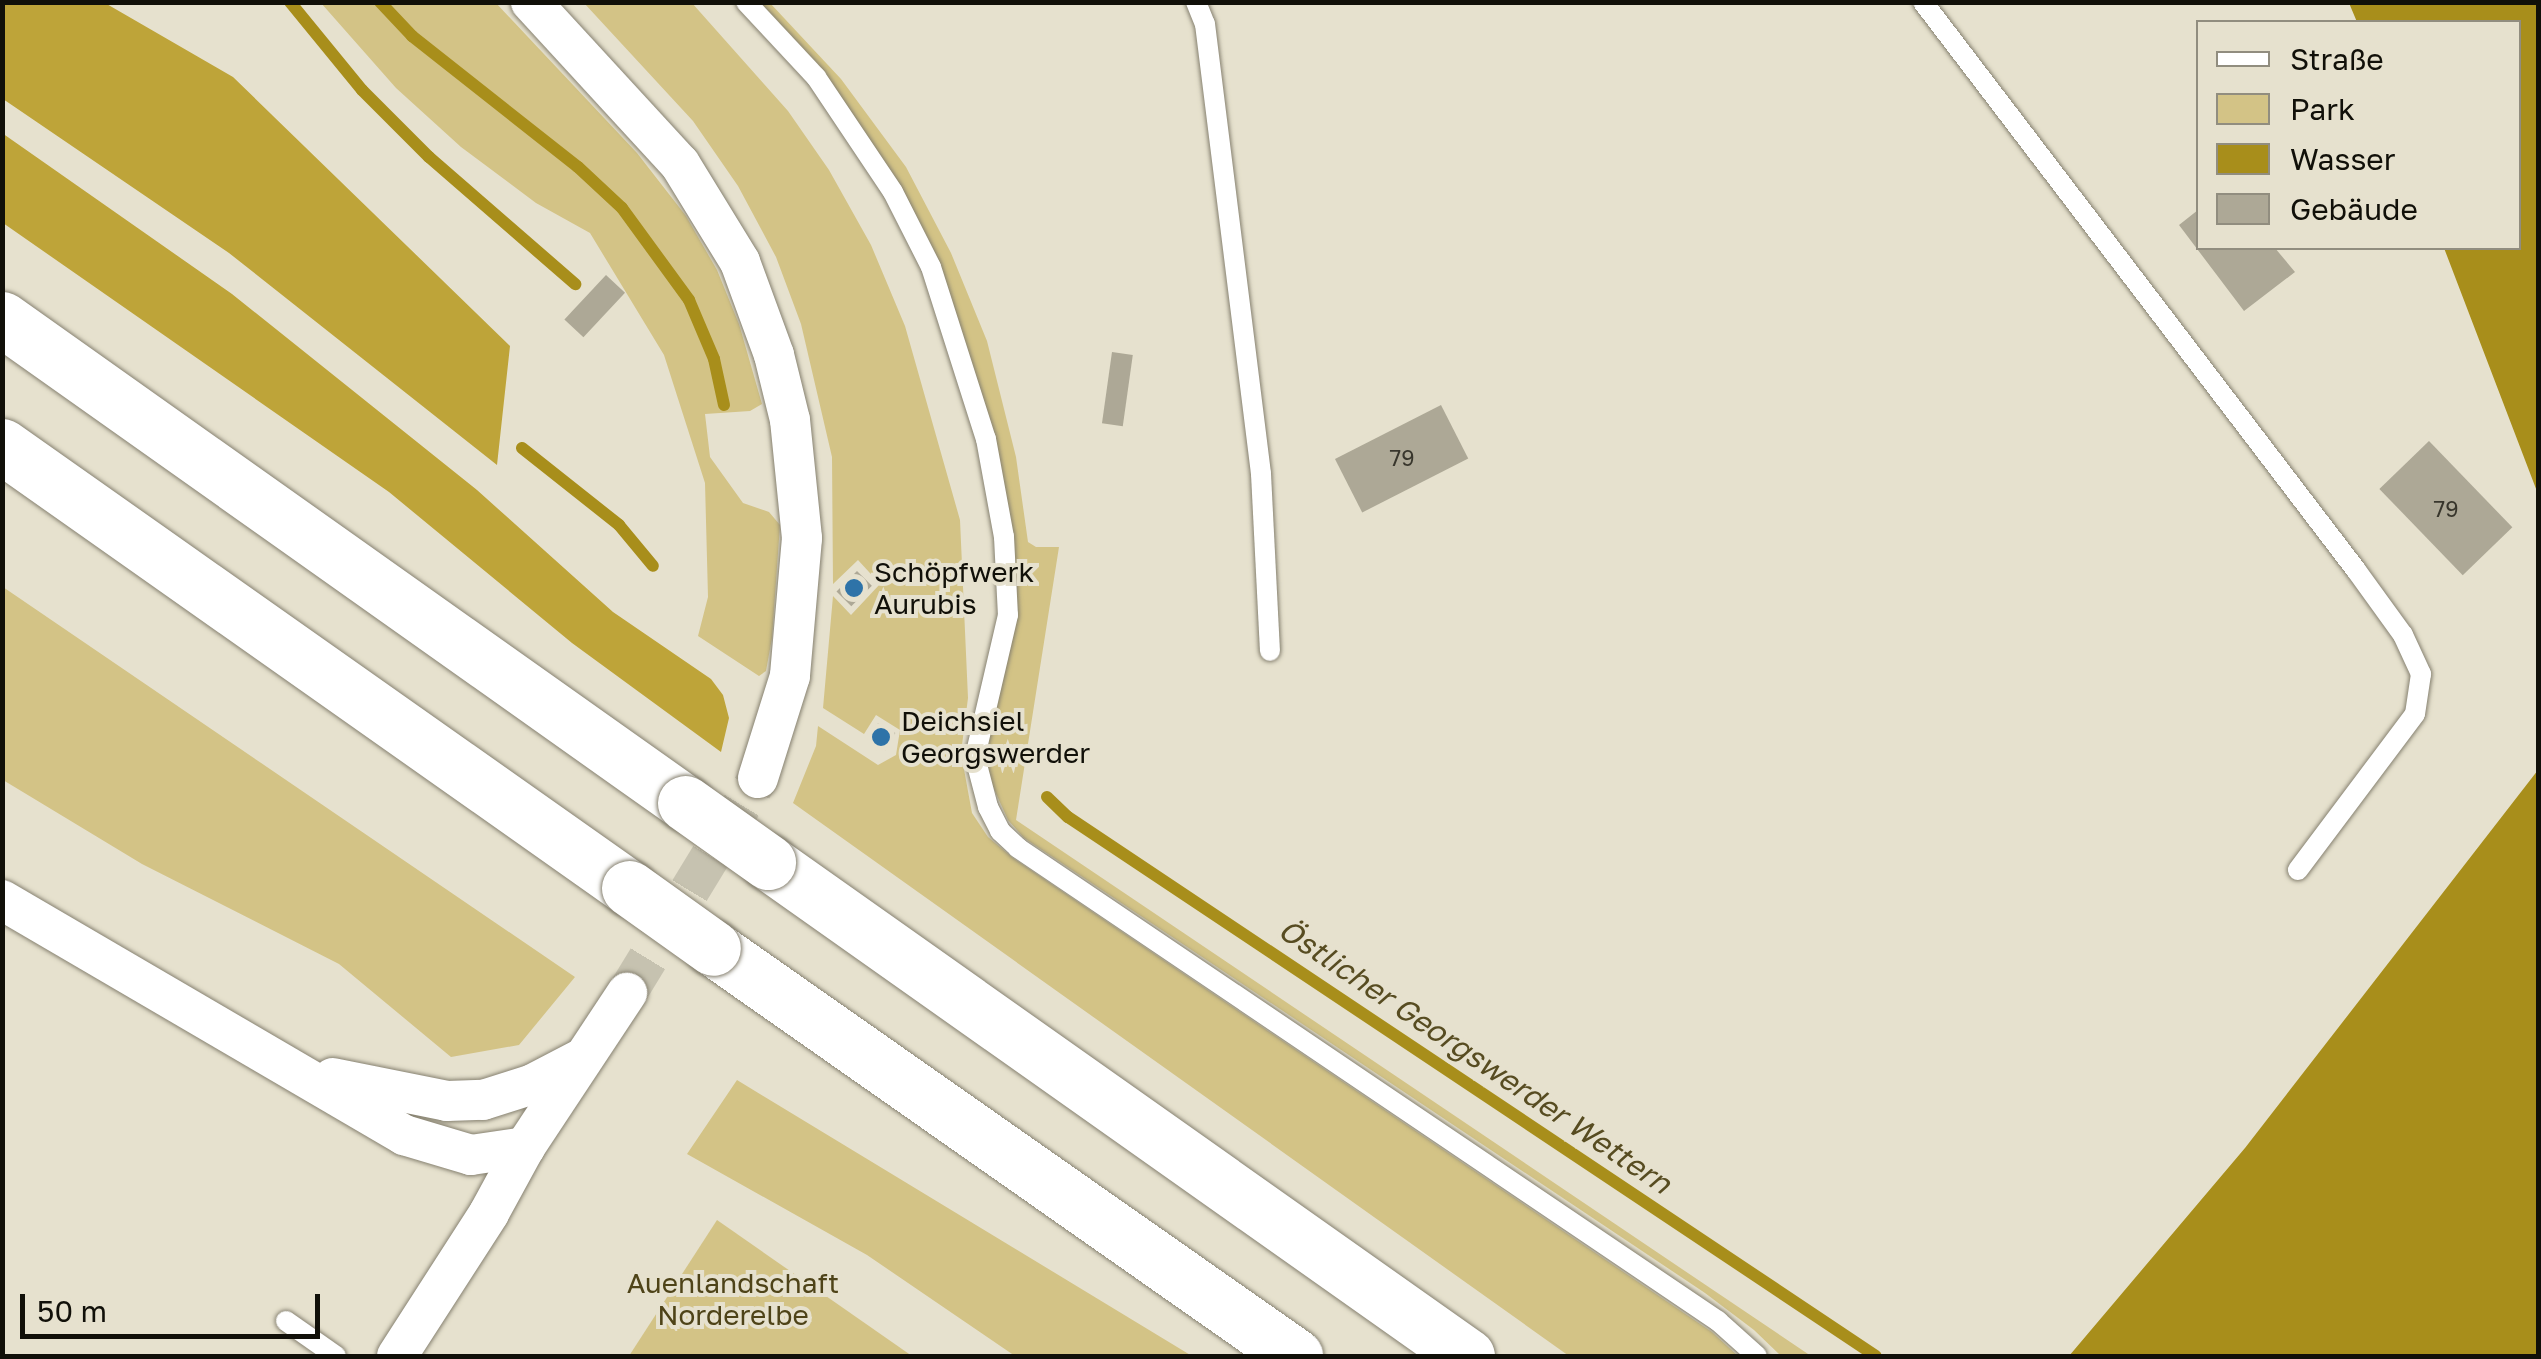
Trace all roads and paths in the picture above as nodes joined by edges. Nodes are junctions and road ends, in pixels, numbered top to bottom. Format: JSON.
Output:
{"nodes":[{"id":1,"x":531,"y":2,"type":"edge"},
{"id":2,"x":746,"y":2,"type":"edge"},
{"id":3,"x":1196,"y":2,"type":"edge"},
{"id":4,"x":1923,"y":2,"type":"edge"},
{"id":5,"x":2,"y":319,"type":"edge"},
{"id":6,"x":2,"y":446,"type":"edge"},
{"id":7,"x":1270,"y":651,"type":"dead end"},
{"id":8,"x":758,"y":778,"type":"tunnel mouth"},
{"id":9,"x":2298,"y":870,"type":"dead end"},
{"id":10,"x":2,"y":900,"type":"edge"},
{"id":11,"x":627,"y":994,"type":"tunnel mouth"},
{"id":12,"x":582,"y":1058,"type":"junction"},
{"id":13,"x":294,"y":1069,"type":"junction"},
{"id":14,"x":525,"y":1147,"type":"junction"},
{"id":15,"x":286,"y":1321,"type":"dead end"},
{"id":16,"x":336,"y":1356,"type":"edge"},
{"id":17,"x":397,"y":1356,"type":"edge"},
{"id":18,"x":1295,"y":1356,"type":"edge"},
{"id":19,"x":1467,"y":1356,"type":"edge"},
{"id":20,"x":1757,"y":1356,"type":"edge"}],
"edges":[{"from":1,"to":8,"type":"street"},
{"from":2,"to":20,"type":"lane"},
{"from":3,"to":7,"type":"lane"},
{"from":4,"to":9,"type":"lane"},
{"from":5,"to":19,"type":"highway","bridge":true},
{"from":6,"to":18,"type":"highway","bridge":true},
{"from":10,"to":13,"type":"street"},
{"from":11,"to":12,"type":"street"},
{"from":12,"to":13,"type":"street"},
{"from":12,"to":14,"type":"street"},
{"from":13,"to":14,"type":"street"},
{"from":14,"to":17,"type":"street"},
{"from":15,"to":16,"type":"lane"}]}
